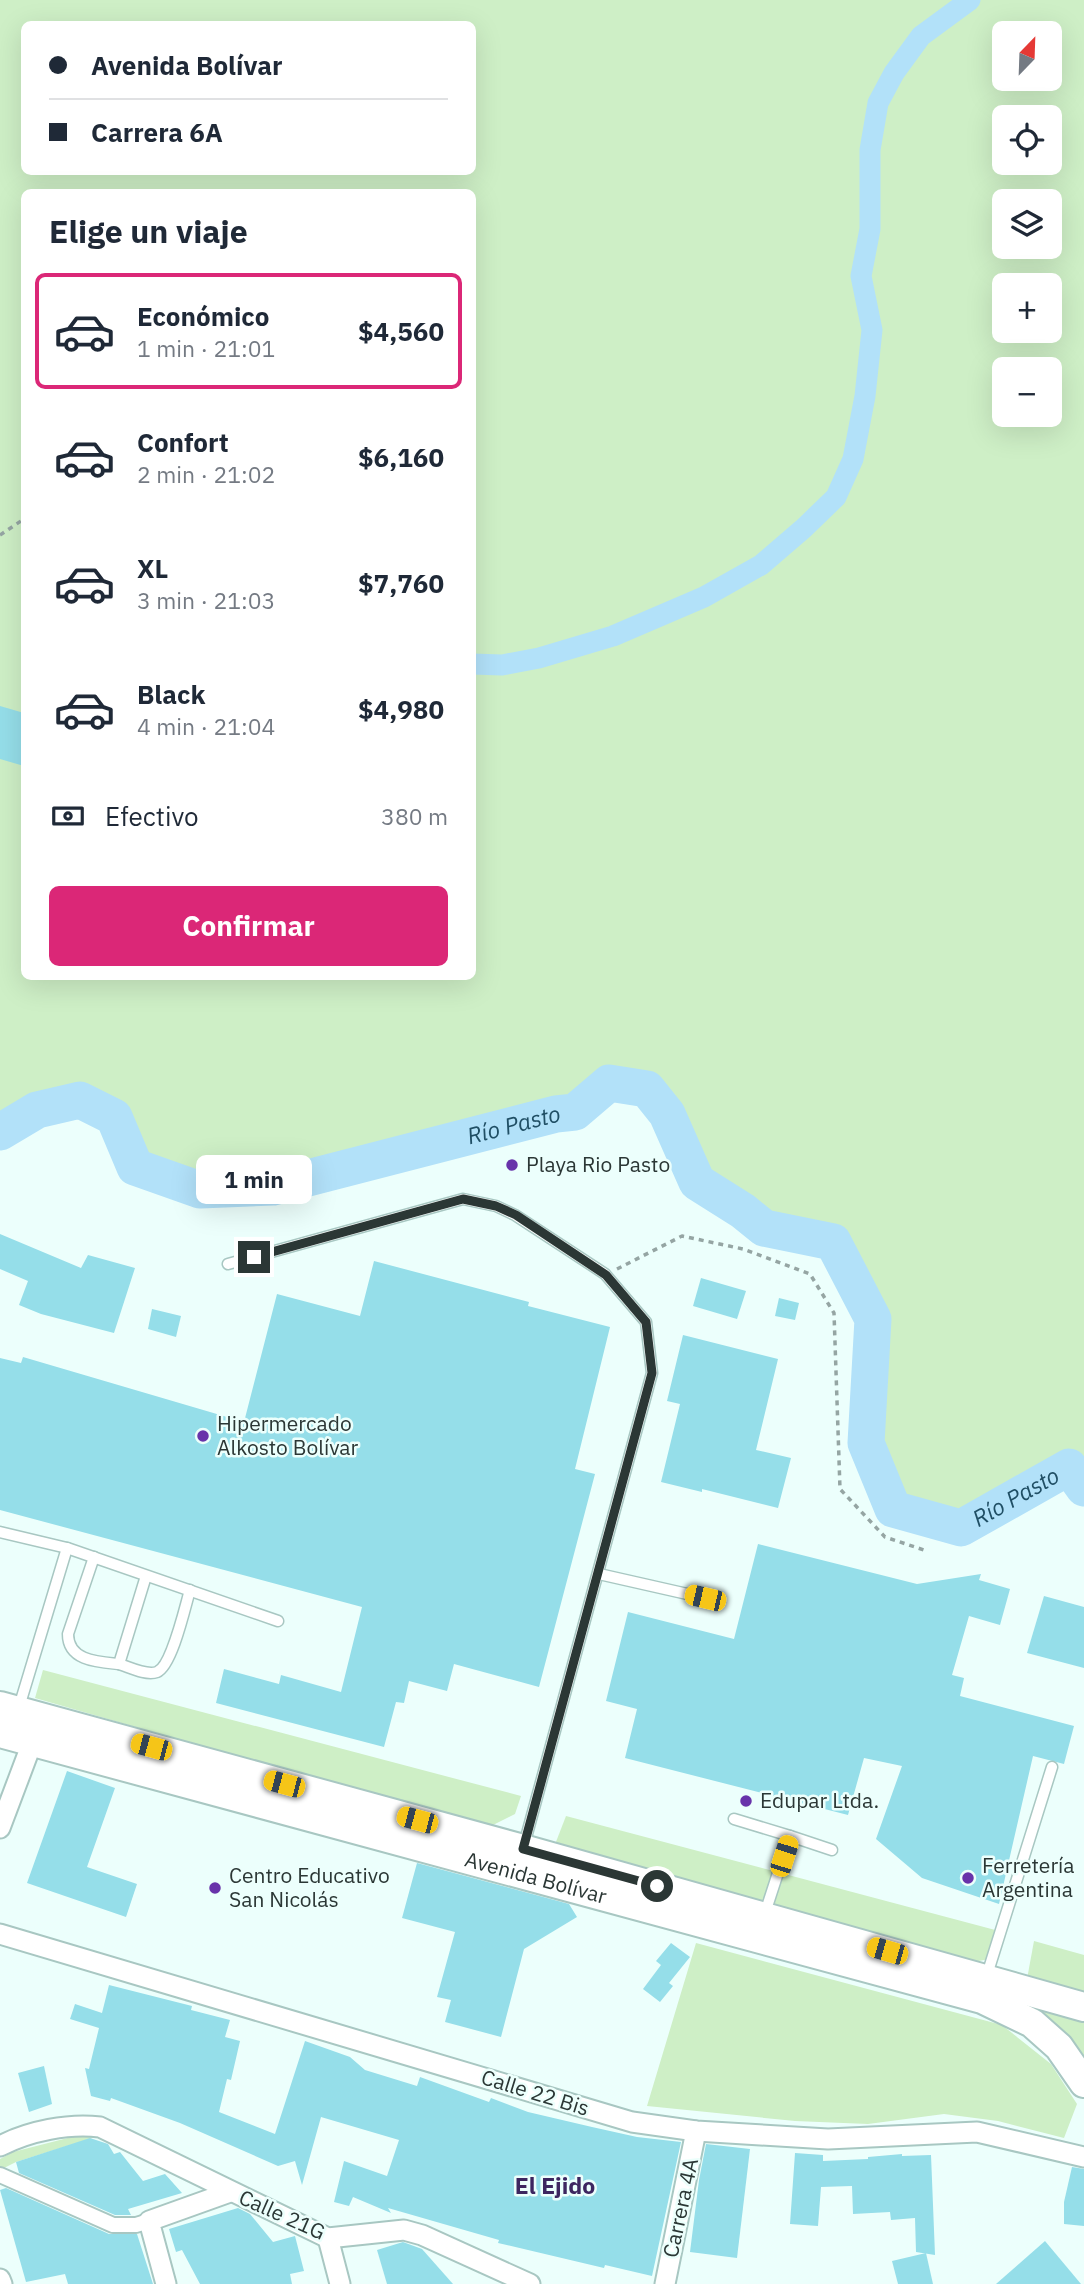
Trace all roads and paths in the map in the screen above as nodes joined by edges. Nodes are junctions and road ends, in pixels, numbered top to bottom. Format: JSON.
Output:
{"nodes":[{"id":1,"x":21,"y":521,"type":"edge"},
{"id":2,"x":0,"y":535,"type":"edge"},
{"id":3,"x":228,"y":1264,"type":"dead end"},
{"id":4,"x":606,"y":1275,"type":"junction"},
{"id":5,"x":0,"y":1531,"type":"edge"},
{"id":6,"x":67,"y":1548,"type":"junction"},
{"id":7,"x":925,"y":1549,"type":"dead end"},
{"id":8,"x":94,"y":1557,"type":"junction"},
{"id":9,"x":599,"y":1574,"type":"junction"},
{"id":10,"x":146,"y":1576,"type":"junction"},
{"id":11,"x":190,"y":1590,"type":"junction"},
{"id":12,"x":705,"y":1598,"type":"dead end"},
{"id":13,"x":278,"y":1621,"type":"dead end"},
{"id":14,"x":119,"y":1664,"type":"junction"},
{"id":15,"x":9,"y":1709,"type":"edge"},
{"id":16,"x":0,"y":1733,"type":"edge"},
{"id":17,"x":32,"y":1743,"type":"junction"},
{"id":18,"x":1052,"y":1767,"type":"dead end"},
{"id":19,"x":734,"y":1819,"type":"dead end"},
{"id":20,"x":0,"y":1828,"type":"edge"},
{"id":21,"x":790,"y":1836,"type":"junction"},
{"id":22,"x":523,"y":1849,"type":"junction"},
{"id":23,"x":832,"y":1850,"type":"dead end"},
{"id":24,"x":764,"y":1916,"type":"junction"},
{"id":25,"x":0,"y":1934,"type":"edge"},
{"id":26,"x":986,"y":1979,"type":"junction"},
{"id":27,"x":1084,"y":2007,"type":"edge"},
{"id":28,"x":1084,"y":2083,"type":"edge"},
{"id":29,"x":696,"y":2132,"type":"junction"},
{"id":30,"x":0,"y":2146,"type":"edge"},
{"id":31,"x":1084,"y":2157,"type":"edge"},
{"id":32,"x":0,"y":2175,"type":"edge"},
{"id":33,"x":230,"y":2192,"type":"junction"},
{"id":34,"x":149,"y":2221,"type":"junction"},
{"id":35,"x":328,"y":2238,"type":"junction"},
{"id":36,"x":166,"y":2284,"type":"edge"},
{"id":37,"x":340,"y":2284,"type":"edge"},
{"id":38,"x":530,"y":2284,"type":"edge"},
{"id":39,"x":665,"y":2284,"type":"edge"}],
"edges":[{"from":1,"to":2,"type":"path"},
{"from":3,"to":4,"type":"lane"},
{"from":4,"to":7,"type":"path"},
{"from":4,"to":9,"type":"lane"},
{"from":5,"to":6,"type":"lane"},
{"from":6,"to":8,"type":"lane"},
{"from":6,"to":15,"type":"lane"},
{"from":8,"to":10,"type":"lane"},
{"from":8,"to":14,"type":"lane"},
{"from":9,"to":12,"type":"lane"},
{"from":9,"to":22,"type":"lane"},
{"from":10,"to":11,"type":"lane"},
{"from":10,"to":14,"type":"lane"},
{"from":11,"to":13,"type":"lane"},
{"from":11,"to":14,"type":"lane"},
{"from":15,"to":22,"type":"main road","name":"Avenida Bolívar"},
{"from":16,"to":17,"type":"main road","name":"Avenida Bolívar"},
{"from":17,"to":20,"type":"street"},
{"from":17,"to":28,"type":"main road","name":"Avenida Bolívar"},
{"from":18,"to":26,"type":"lane"},
{"from":19,"to":21,"type":"lane"},
{"from":21,"to":23,"type":"lane"},
{"from":21,"to":24,"type":"lane"},
{"from":22,"to":24,"type":"main road","name":"Avenida Bolívar"},
{"from":24,"to":26,"type":"main road","name":"Avenida Bolívar"},
{"from":25,"to":29,"type":"street","name":"Calle 22 Bis"},
{"from":26,"to":27,"type":"main road","name":"Avenida Bolívar"},
{"from":29,"to":31,"type":"street","name":"Calle 22 Bis"},
{"from":29,"to":39,"type":"street","name":"Carrera 4A"},
{"from":30,"to":33,"type":"street","name":"Calle 21G"},
{"from":32,"to":34,"type":"street"},
{"from":33,"to":34,"type":"street"},
{"from":33,"to":35,"type":"street","name":"Calle 21G"},
{"from":34,"to":36,"type":"street"},
{"from":35,"to":37,"type":"street"},
{"from":35,"to":38,"type":"street","name":"Calle 21G"}]}
